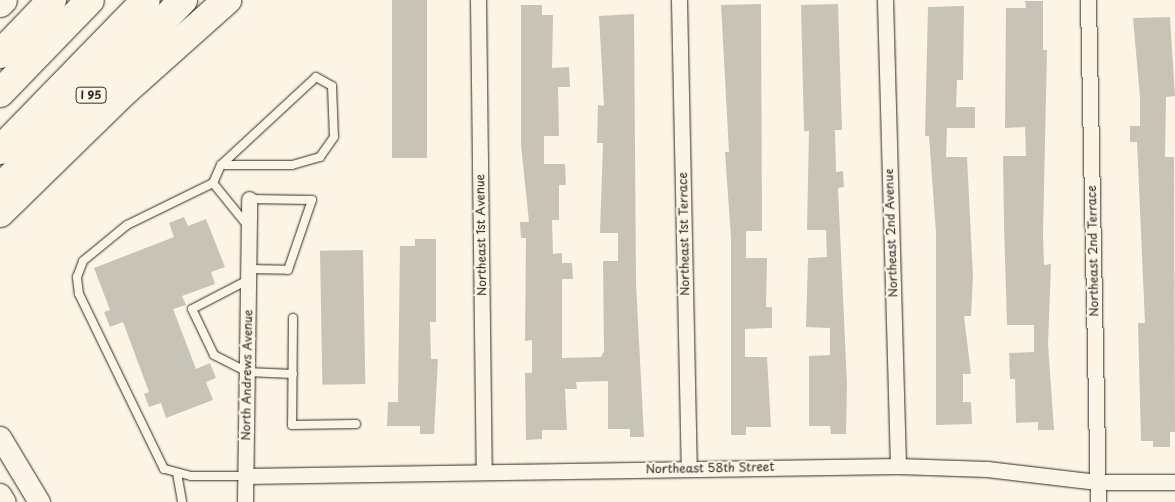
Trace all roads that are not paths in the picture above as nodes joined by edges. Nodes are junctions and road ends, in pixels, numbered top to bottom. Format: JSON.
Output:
{"nodes":[{"id":1,"x":3,"y":0,"type":"edge"},
{"id":2,"x":52,"y":0,"type":"edge"},
{"id":3,"x":90,"y":0,"type":"edge"},
{"id":4,"x":146,"y":0,"type":"edge"},
{"id":5,"x":183,"y":0,"type":"edge"},
{"id":6,"x":227,"y":0,"type":"edge"},
{"id":7,"x":478,"y":0,"type":"edge"},
{"id":8,"x":679,"y":0,"type":"edge"},
{"id":9,"x":885,"y":0,"type":"edge"},
{"id":10,"x":1088,"y":0,"type":"edge"},
{"id":11,"x":0,"y":3,"type":"edge"},
{"id":12,"x":0,"y":54,"type":"edge"},
{"id":13,"x":0,"y":93,"type":"edge"},
{"id":14,"x":0,"y":150,"type":"edge"},
{"id":15,"x":221,"y":164,"type":"junction"},
{"id":16,"x":213,"y":183,"type":"junction"},
{"id":17,"x":0,"y":189,"type":"edge"},
{"id":18,"x":249,"y":199,"type":"joint"},
{"id":19,"x":0,"y":213,"type":"edge"},
{"id":20,"x":249,"y":228,"type":"junction"},
{"id":21,"x":248,"y":275,"type":"junction"},
{"id":22,"x":293,"y":318,"type":"dead end"},
{"id":23,"x":247,"y":372,"type":"junction"},
{"id":24,"x":293,"y":374,"type":"junction"},
{"id":25,"x":356,"y":424,"type":"dead end"},
{"id":26,"x":0,"y":437,"type":"edge"},
{"id":27,"x":898,"y":466,"type":"junction"},
{"id":28,"x":689,"y":469,"type":"junction"},
{"id":29,"x":484,"y":471,"type":"junction"},
{"id":30,"x":177,"y":474,"type":"junction"},
{"id":31,"x":245,"y":476,"type":"junction"},
{"id":32,"x":1097,"y":482,"type":"junction"},
{"id":33,"x":1175,"y":482,"type":"edge"},
{"id":34,"x":0,"y":494,"type":"edge"},
{"id":35,"x":5,"y":502,"type":"edge"},
{"id":36,"x":39,"y":502,"type":"edge"},
{"id":37,"x":182,"y":502,"type":"edge"},
{"id":38,"x":245,"y":502,"type":"edge"},
{"id":39,"x":1098,"y":502,"type":"edge"}],
"edges":[{"from":1,"to":11,"type":"highway"},
{"from":2,"to":12,"type":"highway"},
{"from":3,"to":13,"type":"highway"},
{"from":4,"to":14,"type":"highway"},
{"from":5,"to":17,"type":"highway","number":"I 95"},
{"from":6,"to":19,"type":"highway"},
{"from":7,"to":29,"type":"street","name":"Northeast 1st Avenue"},
{"from":8,"to":28,"type":"street","name":"Northeast 1st Terrace"},
{"from":9,"to":27,"type":"street","name":"Northeast 2nd Avenue"},
{"from":10,"to":32,"type":"street","name":"Northeast 2nd Terrace"},
{"from":15,"to":15,"type":"lane"},
{"from":15,"to":16,"type":"lane"},
{"from":16,"to":20,"type":"lane"},
{"from":16,"to":30,"type":"lane"},
{"from":18,"to":20,"type":"street","name":"North Andrews Avenue"},
{"from":18,"to":21,"type":"lane"},
{"from":20,"to":21,"type":"street","name":"North Andrews Avenue"},
{"from":21,"to":23,"type":"street","name":"North Andrews Avenue"},
{"from":21,"to":23,"type":"lane"},
{"from":22,"to":24,"type":"lane"},
{"from":23,"to":24,"type":"lane"},
{"from":23,"to":31,"type":"street","name":"North Andrews Avenue"},
{"from":24,"to":25,"type":"lane"},
{"from":26,"to":36,"type":"main road"},
{"from":27,"to":28,"type":"street","name":"Northeast 58th Street"},
{"from":27,"to":32,"type":"street","name":"Northeast 58th Street"},
{"from":28,"to":29,"type":"street","name":"Northeast 58th Street"},
{"from":29,"to":31,"type":"street","name":"Northeast 58th Street"},
{"from":30,"to":31,"type":"lane"},
{"from":30,"to":37,"type":"lane"},
{"from":31,"to":38,"type":"street","name":"North Andrews Avenue"},
{"from":32,"to":33,"type":"street","name":"Northeast 58th Street"},
{"from":32,"to":39,"type":"street","name":"Northeast 2nd Terrace"},
{"from":34,"to":35,"type":"main road"}]}
